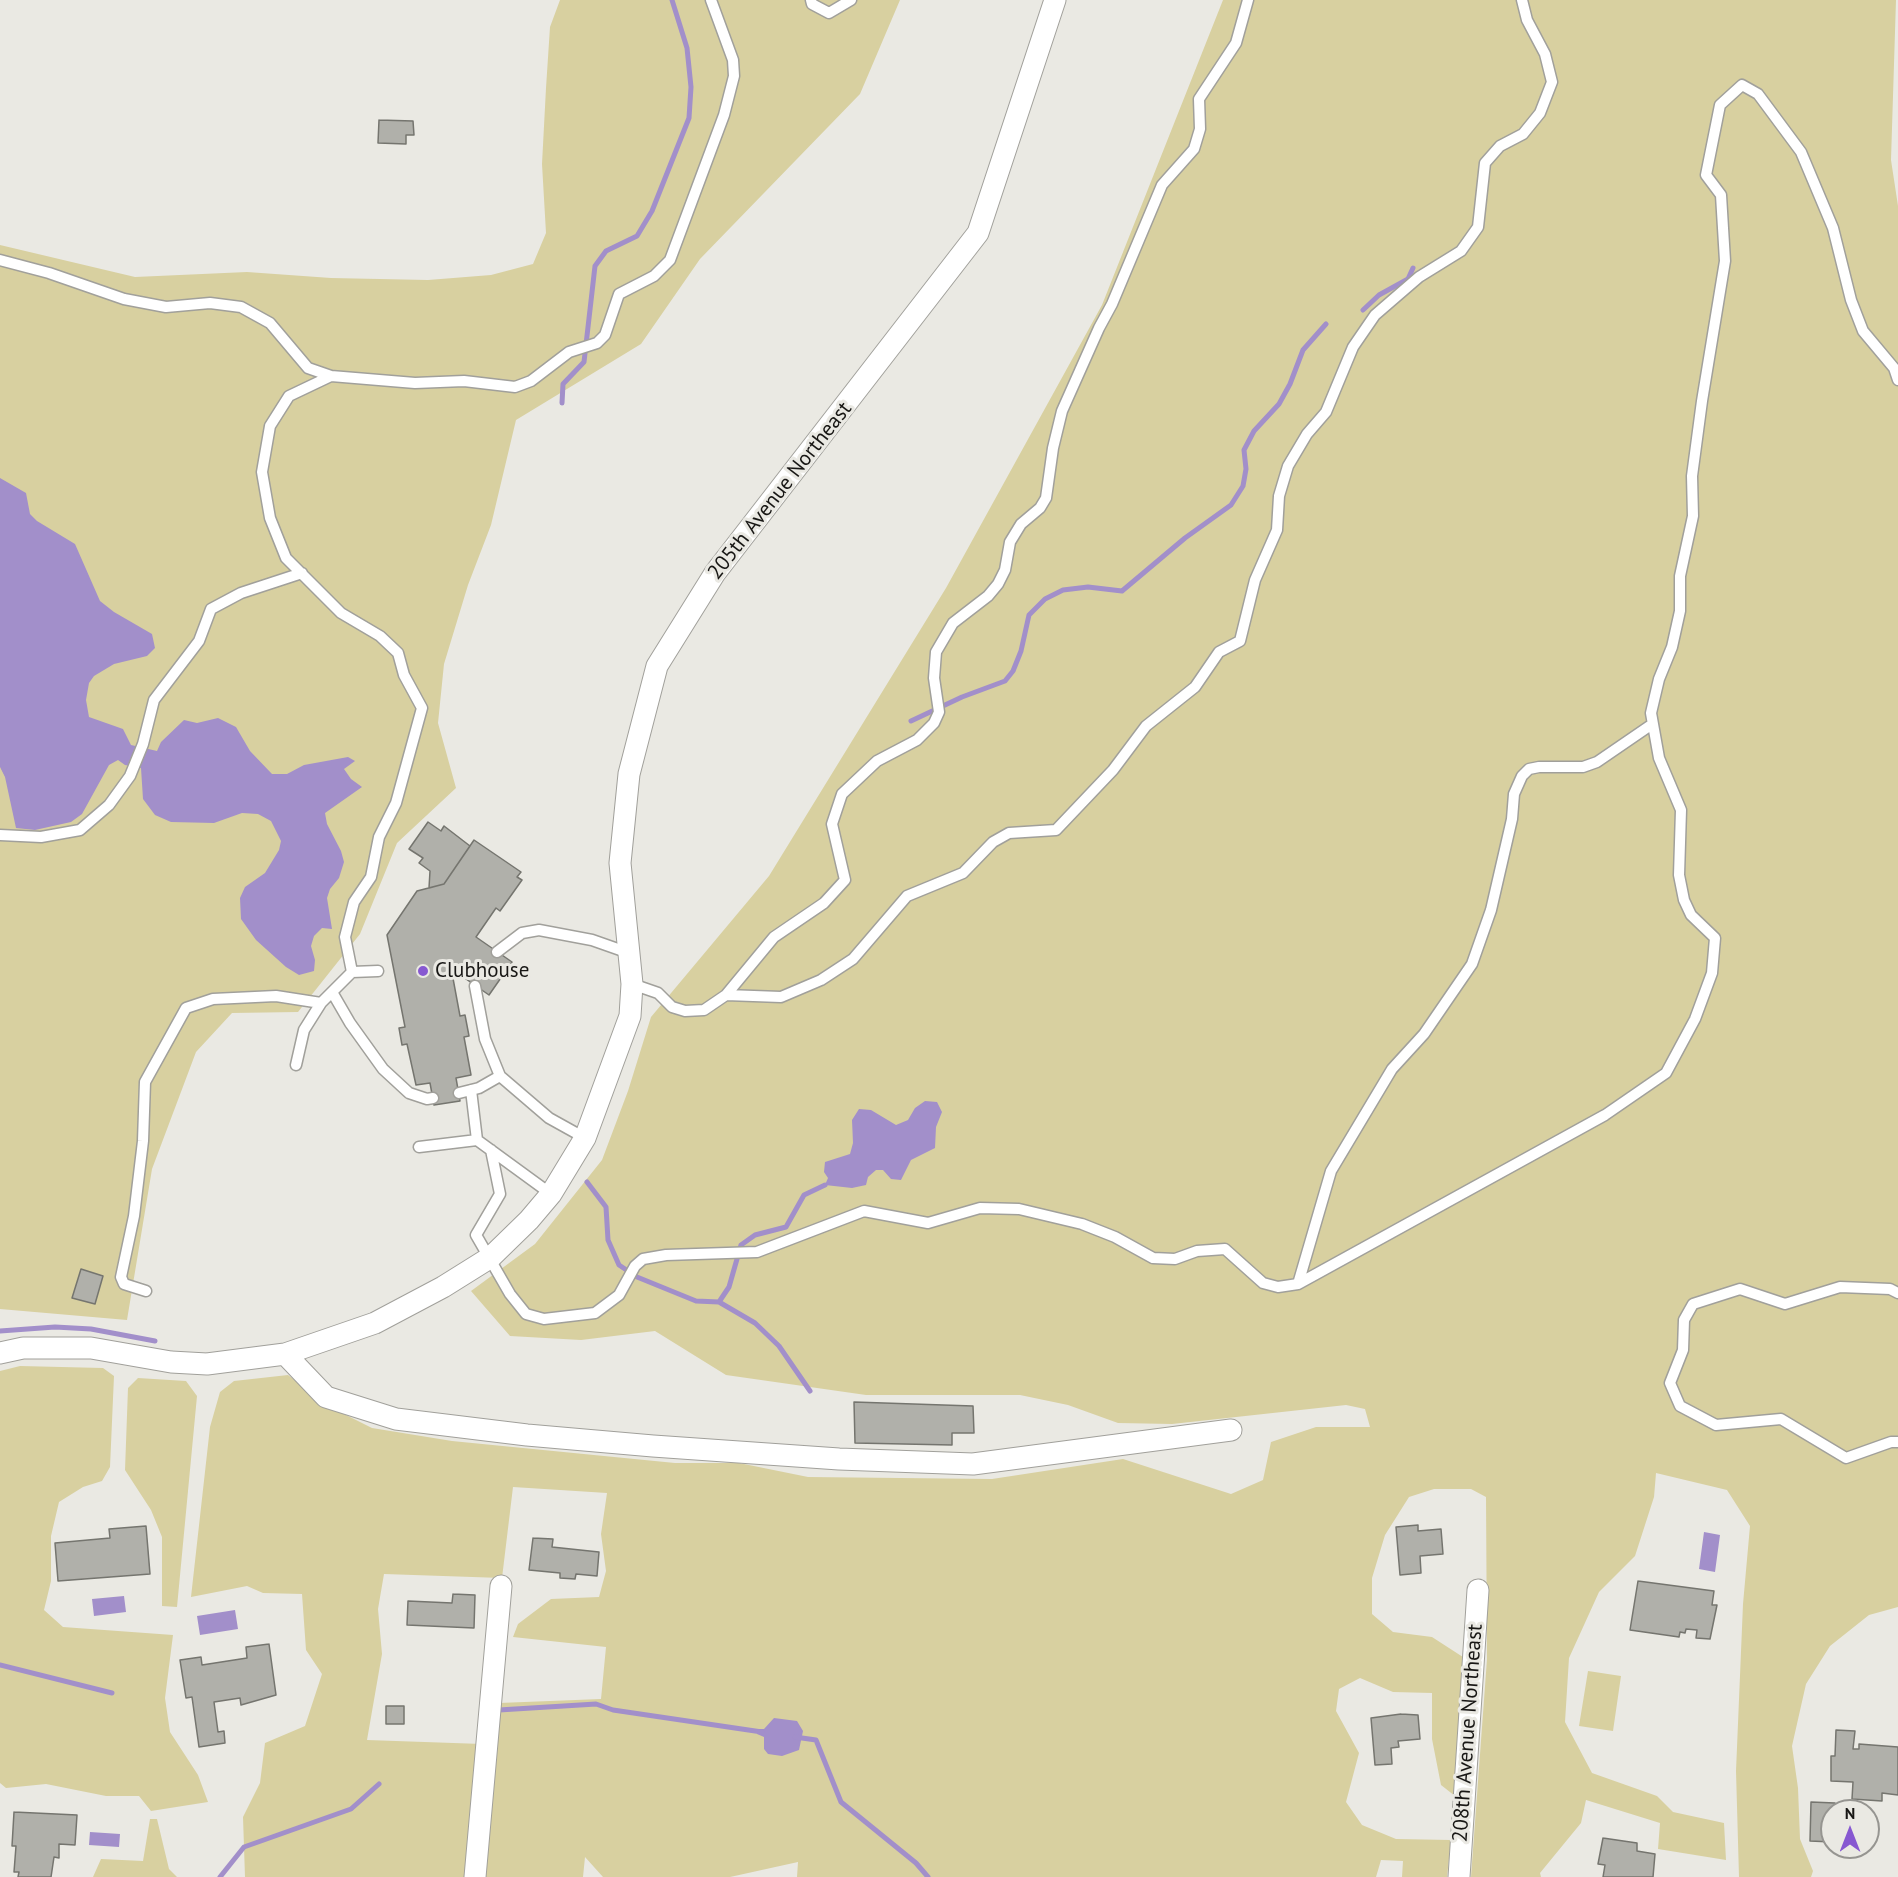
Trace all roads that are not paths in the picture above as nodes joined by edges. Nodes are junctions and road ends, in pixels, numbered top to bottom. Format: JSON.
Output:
{"nodes":[{"id":1,"x":711,"y":0,"type":"edge"},
{"id":2,"x":811,"y":0,"type":"edge"},
{"id":3,"x":851,"y":0,"type":"edge"},
{"id":4,"x":1055,"y":0,"type":"edge"},
{"id":5,"x":1248,"y":0,"type":"edge"},
{"id":6,"x":1522,"y":0,"type":"edge"},
{"id":7,"x":0,"y":260,"type":"edge"},
{"id":8,"x":331,"y":376,"type":"junction"},
{"id":9,"x":1898,"y":380,"type":"edge"},
{"id":10,"x":302,"y":573,"type":"junction"},
{"id":11,"x":1651,"y":725,"type":"junction"},
{"id":12,"x":0,"y":835,"type":"edge"},
{"id":13,"x":497,"y":952,"type":"dead end"},
{"id":14,"x":629,"y":953,"type":"junction"},
{"id":15,"x":378,"y":971,"type":"dead end"},
{"id":16,"x":352,"y":972,"type":"junction"},
{"id":17,"x":632,"y":984,"type":"junction"},
{"id":18,"x":475,"y":986,"type":"dead end"},
{"id":19,"x":332,"y":992,"type":"junction"},
{"id":20,"x":726,"y":995,"type":"junction"},
{"id":21,"x":321,"y":1003,"type":"junction"},
{"id":22,"x":296,"y":1065,"type":"dead end"},
{"id":23,"x":500,"y":1076,"type":"junction"},
{"id":24,"x":471,"y":1090,"type":"junction"},
{"id":25,"x":459,"y":1093,"type":"dead end"},
{"id":26,"x":433,"y":1098,"type":"dead end"},
{"id":27,"x":585,"y":1137,"type":"junction"},
{"id":28,"x":477,"y":1140,"type":"junction"},
{"id":29,"x":419,"y":1147,"type":"dead end"},
{"id":30,"x":491,"y":1150,"type":"junction"},
{"id":31,"x":551,"y":1194,"type":"junction"},
{"id":32,"x":491,"y":1257,"type":"junction"},
{"id":33,"x":1298,"y":1284,"type":"junction"},
{"id":34,"x":146,"y":1291,"type":"dead end"},
{"id":35,"x":1898,"y":1293,"type":"edge"},
{"id":36,"x":0,"y":1353,"type":"edge"},
{"id":37,"x":285,"y":1354,"type":"junction"},
{"id":38,"x":1231,"y":1430,"type":"dead end"},
{"id":39,"x":1898,"y":1442,"type":"edge"},
{"id":40,"x":501,"y":1586,"type":"dead end"},
{"id":41,"x":1478,"y":1590,"type":"dead end"},
{"id":42,"x":475,"y":1877,"type":"edge"},
{"id":43,"x":1458,"y":1877,"type":"edge"}],
"edges":[{"from":1,"to":8,"type":"lane"},
{"from":2,"to":3,"type":"lane"},
{"from":4,"to":14,"type":"street","name":"205th Avenue Northeast"},
{"from":5,"to":20,"type":"lane"},
{"from":6,"to":20,"type":"lane"},
{"from":7,"to":8,"type":"lane"},
{"from":8,"to":10,"type":"lane"},
{"from":9,"to":11,"type":"lane"},
{"from":10,"to":12,"type":"lane"},
{"from":10,"to":16,"type":"lane"},
{"from":11,"to":33,"type":"lane"},
{"from":11,"to":33,"type":"lane"},
{"from":13,"to":14,"type":"lane"},
{"from":14,"to":17,"type":"street","name":"205th Avenue Northeast"},
{"from":15,"to":16,"type":"lane"},
{"from":16,"to":19,"type":"lane"},
{"from":17,"to":20,"type":"lane"},
{"from":17,"to":27,"type":"street","name":"205th Avenue Northeast"},
{"from":18,"to":23,"type":"lane"},
{"from":19,"to":21,"type":"lane"},
{"from":19,"to":26,"type":"lane"},
{"from":21,"to":22,"type":"lane"},
{"from":21,"to":34,"type":"lane"},
{"from":23,"to":24,"type":"lane"},
{"from":23,"to":27,"type":"lane"},
{"from":24,"to":25,"type":"lane"},
{"from":24,"to":28,"type":"lane"},
{"from":27,"to":31,"type":"street","name":"205th Avenue Northeast"},
{"from":28,"to":29,"type":"lane"},
{"from":28,"to":30,"type":"lane"},
{"from":30,"to":31,"type":"lane"},
{"from":30,"to":32,"type":"lane"},
{"from":31,"to":32,"type":"street","name":"205th Avenue Northeast"},
{"from":32,"to":33,"type":"lane"},
{"from":32,"to":37,"type":"street","name":"205th Avenue Northeast"},
{"from":35,"to":39,"type":"lane"},
{"from":36,"to":37,"type":"street","name":"205th Avenue Northeast"},
{"from":37,"to":38,"type":"street"},
{"from":40,"to":42,"type":"street"},
{"from":41,"to":43,"type":"street","name":"208th Avenue Northeast"}]}
